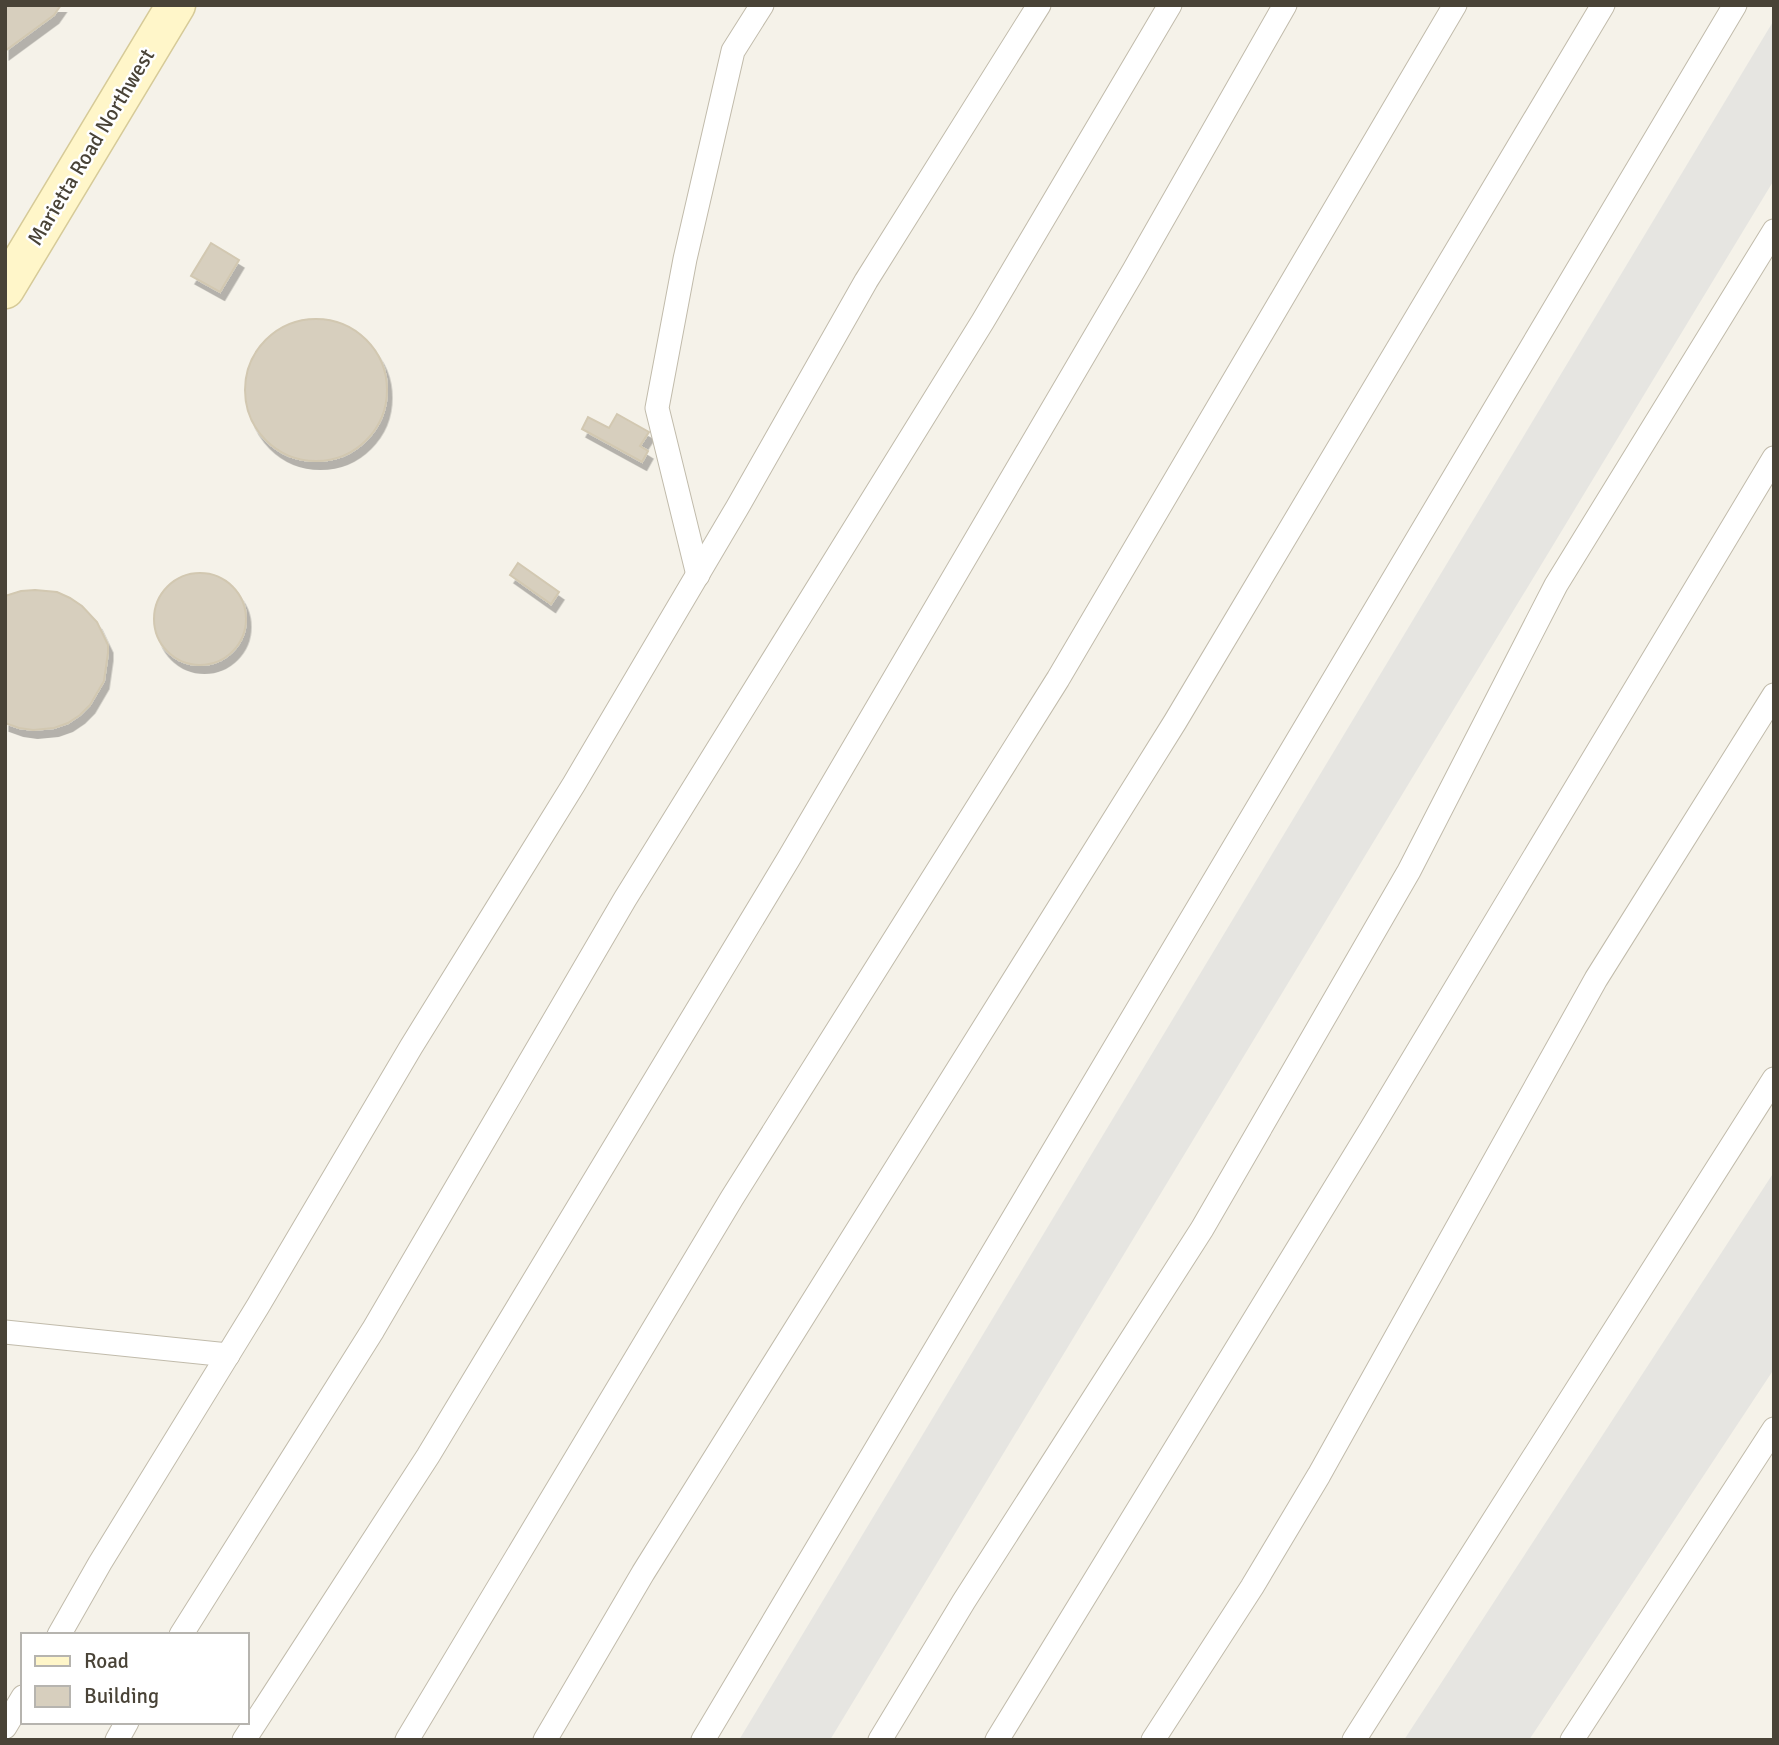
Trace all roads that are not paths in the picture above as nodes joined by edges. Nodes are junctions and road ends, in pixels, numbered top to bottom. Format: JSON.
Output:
{"nodes":[{"id":1,"x":176,"y":5,"type":"edge"},
{"id":2,"x":762,"y":5,"type":"edge"},
{"id":3,"x":1039,"y":5,"type":"edge"},
{"id":4,"x":1170,"y":5,"type":"edge"},
{"id":5,"x":1285,"y":5,"type":"edge"},
{"id":6,"x":1455,"y":5,"type":"edge"},
{"id":7,"x":1602,"y":5,"type":"edge"},
{"id":8,"x":1735,"y":5,"type":"edge"},
{"id":9,"x":1774,"y":231,"type":"edge"},
{"id":10,"x":5,"y":289,"type":"edge"},
{"id":11,"x":1774,"y":458,"type":"edge"},
{"id":12,"x":698,"y":575,"type":"junction"},
{"id":13,"x":1774,"y":695,"type":"edge"},
{"id":14,"x":1774,"y":1079,"type":"edge"},
{"id":15,"x":5,"y":1332,"type":"edge"},
{"id":16,"x":228,"y":1355,"type":"junction"},
{"id":17,"x":1774,"y":1429,"type":"edge"},
{"id":18,"x":60,"y":1633,"type":"edge"},
{"id":19,"x":182,"y":1633,"type":"edge"},
{"id":20,"x":21,"y":1700,"type":"edge"},
{"id":21,"x":126,"y":1724,"type":"edge"},
{"id":22,"x":5,"y":1727,"type":"edge"},
{"id":23,"x":117,"y":1740,"type":"edge"},
{"id":24,"x":244,"y":1740,"type":"edge"},
{"id":25,"x":407,"y":1740,"type":"edge"},
{"id":26,"x":545,"y":1740,"type":"edge"},
{"id":27,"x":703,"y":1740,"type":"edge"},
{"id":28,"x":880,"y":1740,"type":"edge"},
{"id":29,"x":998,"y":1740,"type":"edge"},
{"id":30,"x":1153,"y":1740,"type":"edge"},
{"id":31,"x":1354,"y":1740,"type":"edge"},
{"id":32,"x":1572,"y":1740,"type":"edge"}],
"edges":[{"from":1,"to":10,"type":"street","name":"Marietta Road Northwest"},
{"from":2,"to":12,"type":"lane"},
{"from":3,"to":12,"type":"lane"},
{"from":4,"to":19,"type":"lane"},
{"from":5,"to":24,"type":"lane"},
{"from":6,"to":25,"type":"lane"},
{"from":7,"to":26,"type":"lane"},
{"from":8,"to":27,"type":"lane"},
{"from":9,"to":28,"type":"lane"},
{"from":11,"to":29,"type":"lane"},
{"from":12,"to":16,"type":"lane"},
{"from":13,"to":30,"type":"lane"},
{"from":14,"to":31,"type":"lane"},
{"from":15,"to":16,"type":"lane"},
{"from":16,"to":18,"type":"lane"},
{"from":17,"to":32,"type":"lane"},
{"from":20,"to":22,"type":"lane"},
{"from":21,"to":23,"type":"lane"}]}
